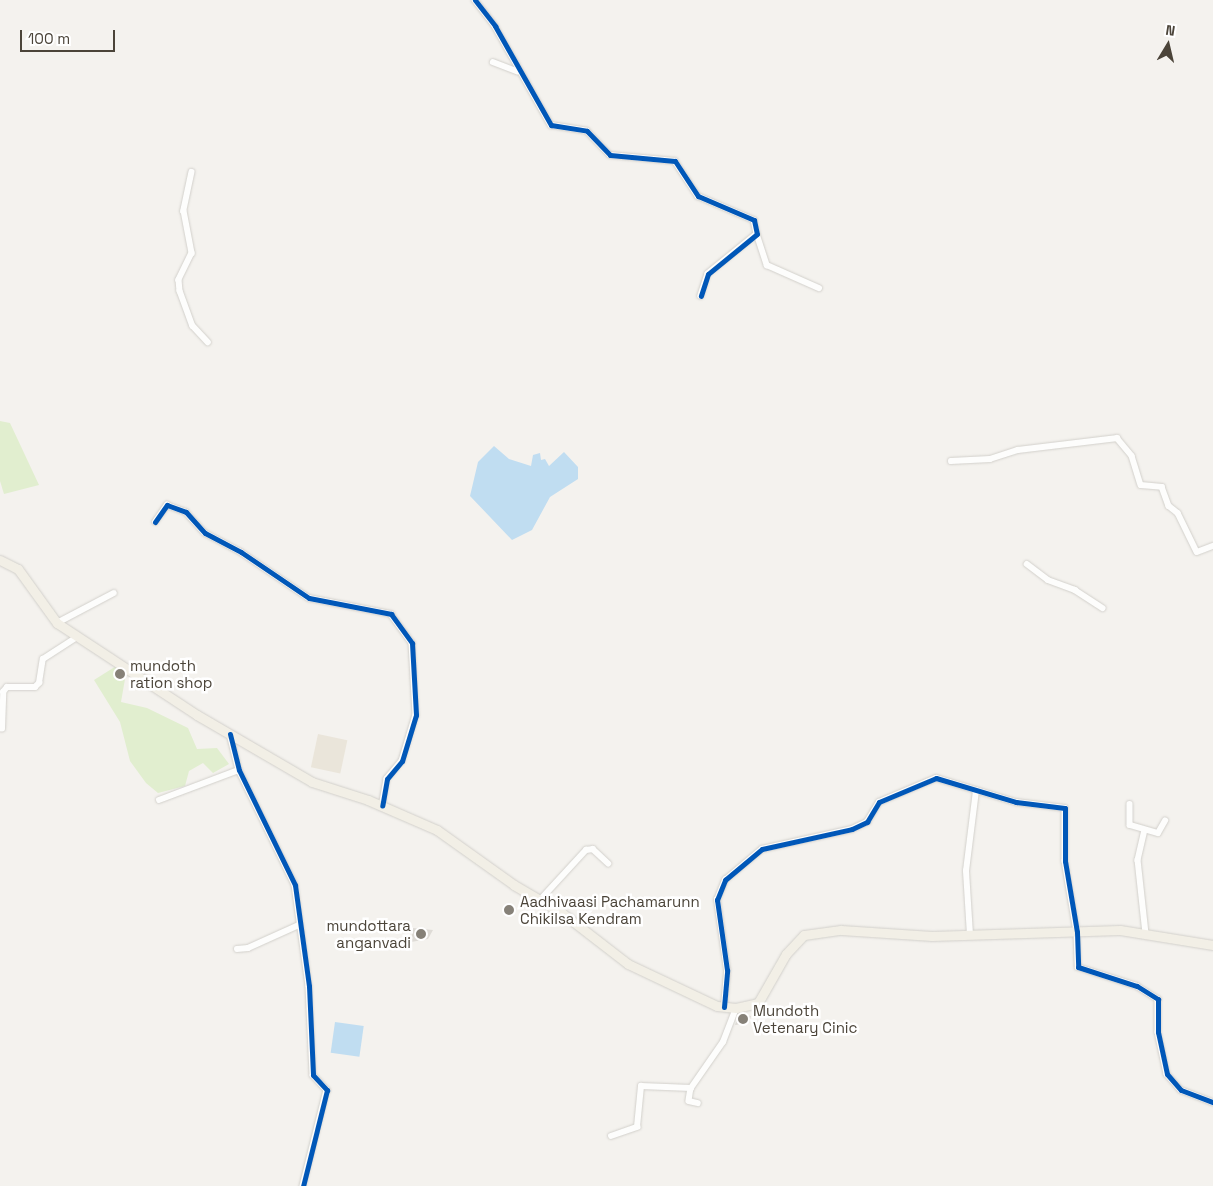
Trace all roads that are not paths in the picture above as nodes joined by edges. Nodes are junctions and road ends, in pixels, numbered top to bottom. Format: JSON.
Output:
{"nodes":[{"id":1,"x":475,"y":0,"type":"edge"},
{"id":2,"x":493,"y":62,"type":"dead end"},
{"id":3,"x":517,"y":71,"type":"junction"},
{"id":4,"x":192,"y":172,"type":"dead end"},
{"id":5,"x":757,"y":234,"type":"junction"},
{"id":6,"x":819,"y":288,"type":"dead end"},
{"id":7,"x":701,"y":296,"type":"dead end"},
{"id":8,"x":208,"y":342,"type":"dead end"},
{"id":9,"x":951,"y":461,"type":"dead end"},
{"id":10,"x":155,"y":522,"type":"dead end"},
{"id":11,"x":1213,"y":546,"type":"edge"},
{"id":12,"x":0,"y":560,"type":"edge"},
{"id":13,"x":1027,"y":564,"type":"dead end"},
{"id":14,"x":114,"y":593,"type":"dead end"},
{"id":15,"x":1104,"y":608,"type":"dead end"},
{"id":16,"x":56,"y":623,"type":"junction"},
{"id":17,"x":77,"y":637,"type":"junction"},
{"id":18,"x":2,"y":729,"type":"dead end"},
{"id":19,"x":230,"y":734,"type":"junction"},
{"id":20,"x":239,"y":770,"type":"junction"},
{"id":21,"x":976,"y":791,"type":"junction"},
{"id":22,"x":159,"y":800,"type":"dead end"},
{"id":23,"x":1130,"y":804,"type":"dead end"},
{"id":24,"x":382,"y":806,"type":"junction"},
{"id":25,"x":1165,"y":821,"type":"dead end"},
{"id":26,"x":1145,"y":830,"type":"junction"},
{"id":27,"x":608,"y":863,"type":"dead end"},
{"id":28,"x":540,"y":900,"type":"junction"},
{"id":29,"x":299,"y":925,"type":"junction"},
{"id":30,"x":1077,"y":932,"type":"junction"},
{"id":31,"x":1146,"y":934,"type":"junction"},
{"id":32,"x":970,"y":935,"type":"junction"},
{"id":33,"x":1213,"y":945,"type":"edge"},
{"id":34,"x":237,"y":949,"type":"dead end"},
{"id":35,"x":724,"y":1007,"type":"junction"},
{"id":36,"x":736,"y":1008,"type":"junction"},
{"id":37,"x":691,"y":1088,"type":"junction"},
{"id":38,"x":1213,"y":1102,"type":"edge"},
{"id":39,"x":698,"y":1103,"type":"dead end"},
{"id":40,"x":611,"y":1136,"type":"dead end"},
{"id":41,"x":303,"y":1186,"type":"edge"}],
"edges":[{"from":1,"to":3,"type":"street"},
{"from":2,"to":3,"type":"street"},
{"from":3,"to":5,"type":"street"},
{"from":4,"to":8,"type":"street"},
{"from":5,"to":6,"type":"street"},
{"from":5,"to":7,"type":"street"},
{"from":9,"to":11,"type":"street"},
{"from":10,"to":24,"type":"street"},
{"from":12,"to":16,"type":"main road"},
{"from":13,"to":15,"type":"street"},
{"from":14,"to":16,"type":"street"},
{"from":16,"to":17,"type":"main road"},
{"from":17,"to":18,"type":"street"},
{"from":17,"to":19,"type":"main road"},
{"from":19,"to":20,"type":"street"},
{"from":19,"to":24,"type":"main road"},
{"from":20,"to":22,"type":"street"},
{"from":20,"to":29,"type":"street"},
{"from":21,"to":30,"type":"street"},
{"from":21,"to":32,"type":"street"},
{"from":21,"to":35,"type":"street"},
{"from":23,"to":26,"type":"street"},
{"from":24,"to":28,"type":"main road"},
{"from":25,"to":26,"type":"street"},
{"from":26,"to":31,"type":"street"},
{"from":27,"to":28,"type":"street"},
{"from":28,"to":35,"type":"main road"},
{"from":29,"to":34,"type":"street"},
{"from":29,"to":41,"type":"street"},
{"from":30,"to":31,"type":"main road"},
{"from":30,"to":32,"type":"main road"},
{"from":30,"to":38,"type":"street"},
{"from":31,"to":33,"type":"main road"},
{"from":32,"to":36,"type":"main road"},
{"from":35,"to":36,"type":"main road"},
{"from":36,"to":37,"type":"street"},
{"from":37,"to":39,"type":"street"},
{"from":37,"to":40,"type":"street"}]}
